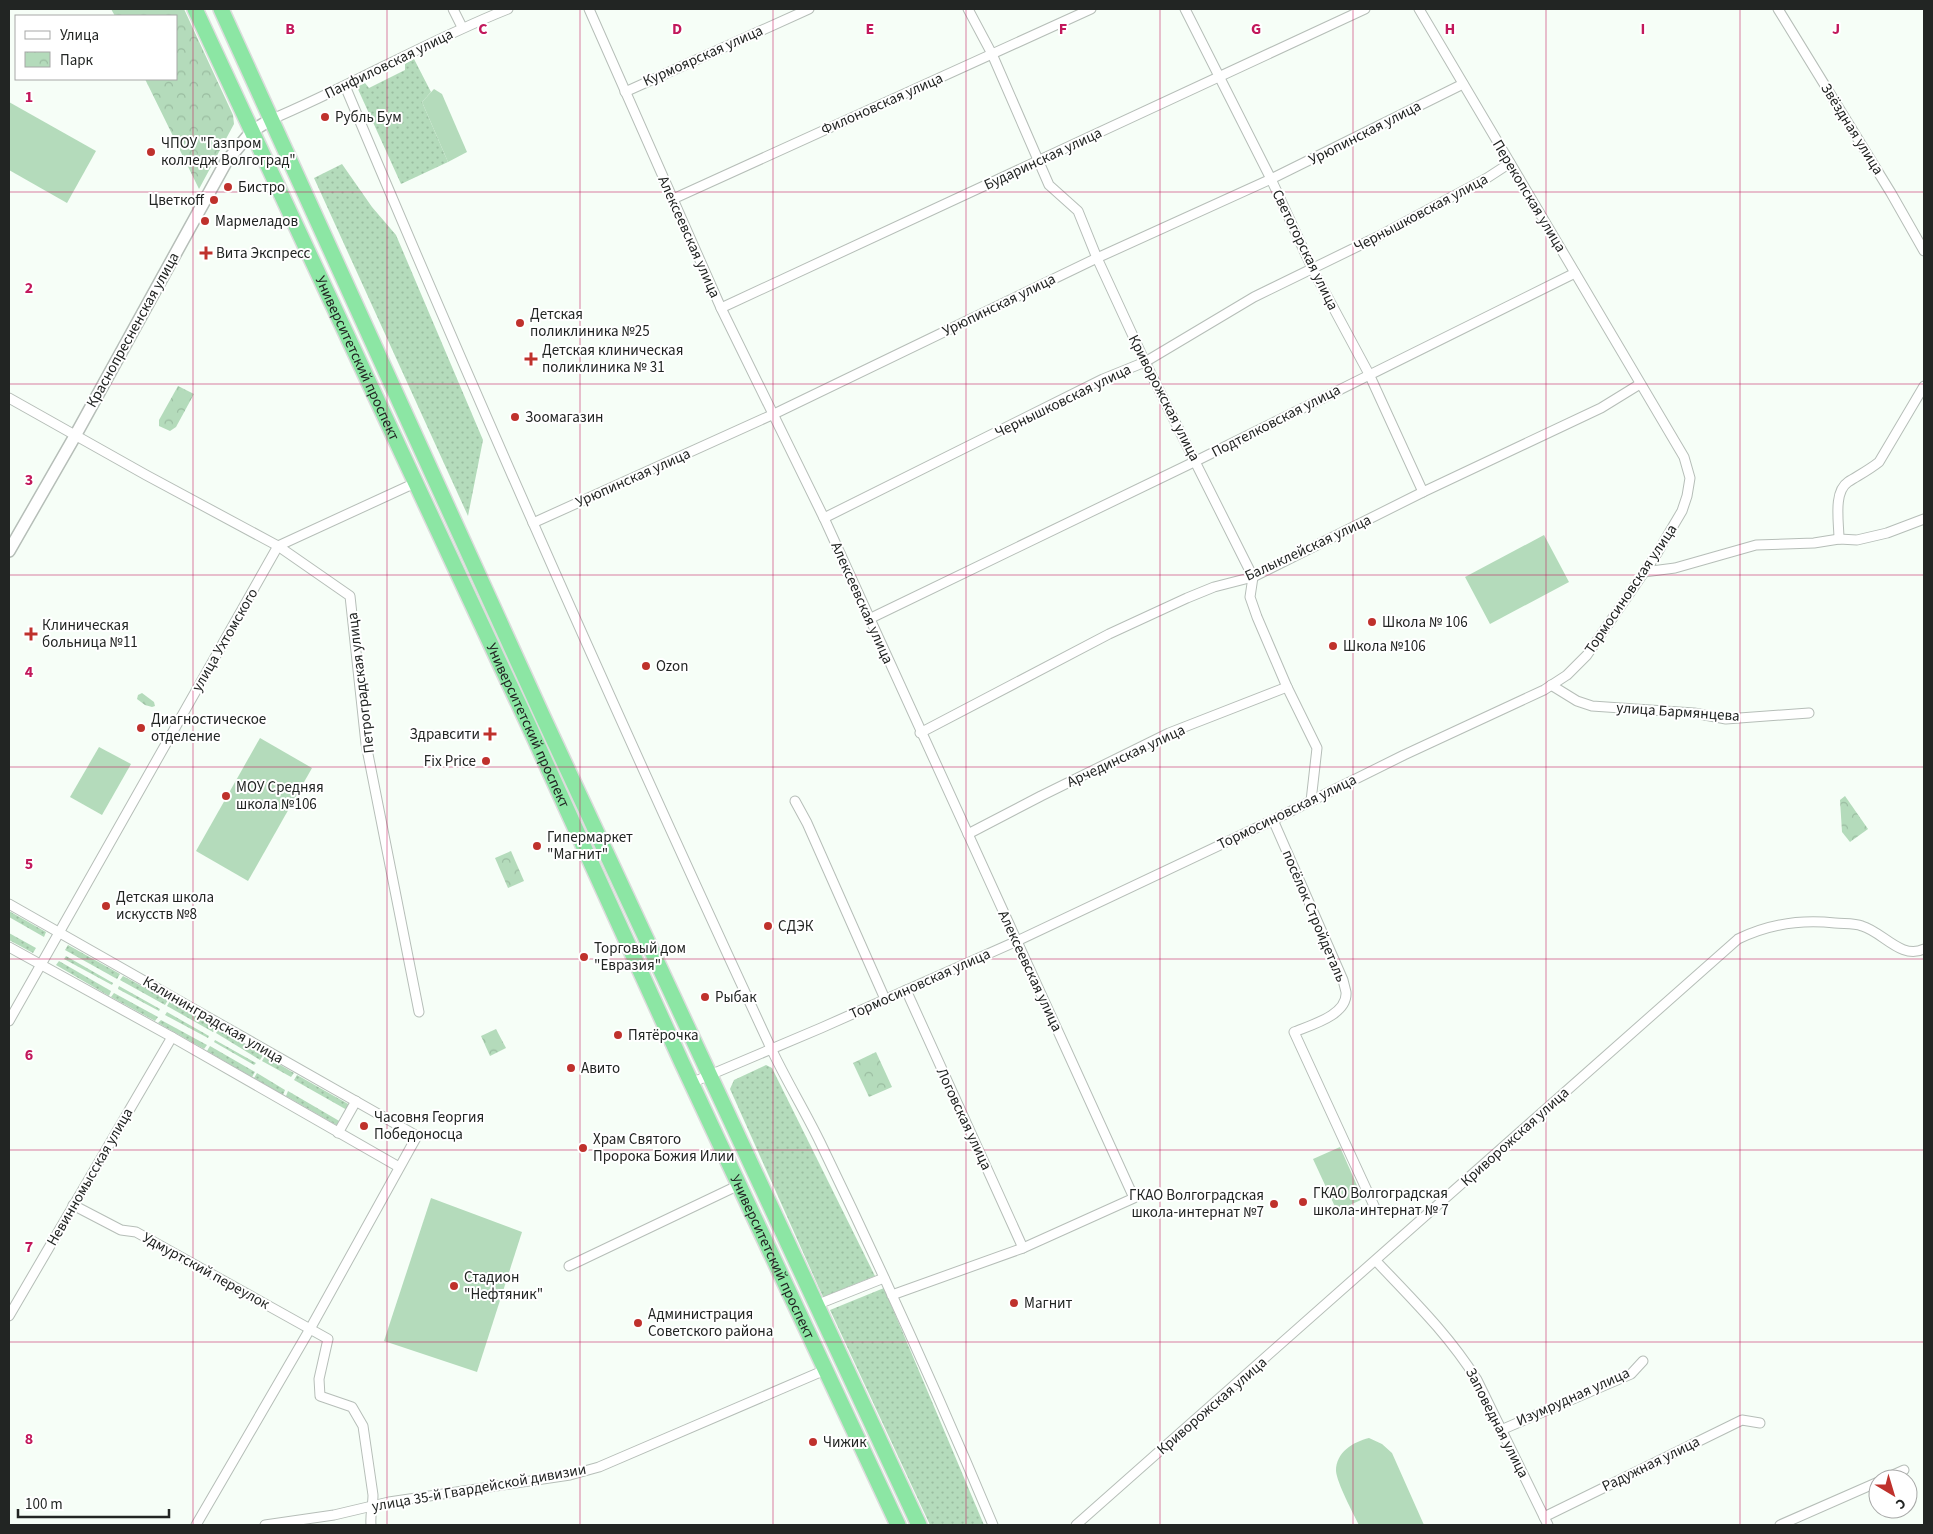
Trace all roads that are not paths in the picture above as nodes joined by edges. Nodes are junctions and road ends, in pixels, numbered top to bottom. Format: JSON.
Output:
{"nodes":[{"id":1,"x":195,"y":9,"type":"edge"},
{"id":2,"x":221,"y":9,"type":"edge"},
{"id":3,"x":453,"y":9,"type":"edge"},
{"id":4,"x":508,"y":9,"type":"edge"},
{"id":5,"x":589,"y":9,"type":"edge"},
{"id":6,"x":809,"y":9,"type":"edge"},
{"id":7,"x":968,"y":9,"type":"edge"},
{"id":8,"x":1091,"y":9,"type":"edge"},
{"id":9,"x":1185,"y":9,"type":"edge"},
{"id":10,"x":1365,"y":9,"type":"edge"},
{"id":11,"x":1419,"y":9,"type":"edge"},
{"id":12,"x":1778,"y":9,"type":"edge"},
{"id":13,"x":462,"y":27,"type":"junction"},
{"id":14,"x":992,"y":54,"type":"junction"},
{"id":15,"x":1220,"y":77,"type":"junction"},
{"id":16,"x":1463,"y":84,"type":"junction"},
{"id":17,"x":345,"y":86,"type":"junction"},
{"id":18,"x":625,"y":92,"type":"junction"},
{"id":19,"x":270,"y":120,"type":"junction"},
{"id":20,"x":252,"y":131,"type":"junction"},
{"id":21,"x":1038,"y":162,"type":"junction"},
{"id":22,"x":1510,"y":163,"type":"junction"},
{"id":23,"x":1271,"y":180,"type":"junction"},
{"id":24,"x":672,"y":199,"type":"junction"},
{"id":25,"x":1924,"y":251,"type":"edge"},
{"id":26,"x":1097,"y":258,"type":"junction"},
{"id":27,"x":1313,"y":270,"type":"junction"},
{"id":28,"x":1575,"y":273,"type":"junction"},
{"id":29,"x":721,"y":308,"type":"junction"},
{"id":30,"x":1145,"y":362,"type":"junction"},
{"id":31,"x":1369,"y":374,"type":"junction"},
{"id":32,"x":1640,"y":384,"type":"junction"},
{"id":33,"x":1924,"y":386,"type":"edge"},
{"id":34,"x":9,"y":398,"type":"edge"},
{"id":35,"x":774,"y":414,"type":"junction"},
{"id":36,"x":75,"y":436,"type":"junction"},
{"id":37,"x":1196,"y":461,"type":"junction"},
{"id":38,"x":415,"y":483,"type":"junction"},
{"id":39,"x":1424,"y":492,"type":"junction"},
{"id":40,"x":824,"y":518,"type":"junction"},
{"id":41,"x":1924,"y":519,"type":"edge"},
{"id":42,"x":533,"y":523,"type":"junction"},
{"id":43,"x":1839,"y":539,"type":"junction"},
{"id":44,"x":278,"y":546,"type":"junction"},
{"id":45,"x":9,"y":551,"type":"edge"},
{"id":46,"x":1644,"y":572,"type":"junction"},
{"id":47,"x":1253,"y":577,"type":"junction"},
{"id":48,"x":869,"y":619,"type":"junction"},
{"id":49,"x":1551,"y":685,"type":"junction"},
{"id":50,"x":1287,"y":687,"type":"junction"},
{"id":51,"x":1809,"y":713,"type":"dead end"},
{"id":52,"x":920,"y":733,"type":"junction"},
{"id":53,"x":795,"y":801,"type":"dead end"},
{"id":54,"x":1311,"y":801,"type":"junction"},
{"id":55,"x":1273,"y":820,"type":"junction"},
{"id":56,"x":968,"y":834,"type":"junction"},
{"id":57,"x":9,"y":904,"type":"edge"},
{"id":58,"x":58,"y":933,"type":"junction"},
{"id":59,"x":1017,"y":941,"type":"junction"},
{"id":60,"x":9,"y":947,"type":"edge"},
{"id":61,"x":1924,"y":949,"type":"edge"},
{"id":62,"x":41,"y":965,"type":"junction"},
{"id":63,"x":906,"y":990,"type":"junction"},
{"id":64,"x":885,"y":999,"type":"junction"},
{"id":65,"x":419,"y":1012,"type":"dead end"},
{"id":66,"x":9,"y":1021,"type":"edge"},
{"id":67,"x":172,"y":1037,"type":"junction"},
{"id":68,"x":771,"y":1049,"type":"junction"},
{"id":69,"x":710,"y":1074,"type":"junction"},
{"id":70,"x":691,"y":1083,"type":"junction"},
{"id":71,"x":356,"y":1101,"type":"junction"},
{"id":72,"x":338,"y":1132,"type":"junction"},
{"id":73,"x":399,"y":1167,"type":"junction"},
{"id":74,"x":739,"y":1185,"type":"junction"},
{"id":75,"x":73,"y":1205,"type":"junction"},
{"id":76,"x":1375,"y":1208,"type":"dead end"},
{"id":77,"x":1024,"y":1248,"type":"junction"},
{"id":78,"x":1376,"y":1261,"type":"junction"},
{"id":79,"x":569,"y":1266,"type":"dead end"},
{"id":80,"x":884,"y":1278,"type":"junction"},
{"id":81,"x":892,"y":1295,"type":"junction"},
{"id":82,"x":816,"y":1305,"type":"junction"},
{"id":83,"x":9,"y":1316,"type":"edge"},
{"id":84,"x":310,"y":1328,"type":"junction"},
{"id":85,"x":1643,"y":1361,"type":"dead end"},
{"id":86,"x":825,"y":1370,"type":"junction"},
{"id":87,"x":1760,"y":1423,"type":"dead end"},
{"id":88,"x":1501,"y":1430,"type":"junction"},
{"id":89,"x":1868,"y":1486,"type":"edge"},
{"id":90,"x":373,"y":1506,"type":"junction"},
{"id":91,"x":1546,"y":1521,"type":"edge"},
{"id":92,"x":196,"y":1525,"type":"edge"},
{"id":93,"x":265,"y":1525,"type":"edge"},
{"id":94,"x":371,"y":1525,"type":"edge"},
{"id":95,"x":898,"y":1525,"type":"edge"},
{"id":96,"x":919,"y":1525,"type":"edge"},
{"id":97,"x":993,"y":1525,"type":"edge"},
{"id":98,"x":1076,"y":1525,"type":"edge"},
{"id":99,"x":1780,"y":1525,"type":"edge"}],
"edges":[{"from":1,"to":20,"type":"highway","name":"Университетский проспект"},
{"from":2,"to":19,"type":"highway","name":"Университетский проспект"},
{"from":3,"to":13,"type":"street"},
{"from":4,"to":13,"type":"street","name":"Панфиловская улица"},
{"from":5,"to":18,"type":"street","name":"Алексеевская улица"},
{"from":6,"to":18,"type":"street","name":"Курмоярская улица"},
{"from":7,"to":14,"type":"street","name":"Криворожская улица"},
{"from":8,"to":14,"type":"street","name":"Филоновская улица"},
{"from":9,"to":15,"type":"street","name":"Светогорская улица"},
{"from":10,"to":15,"type":"street","name":"Бударинская улица"},
{"from":11,"to":16,"type":"street","name":"Перекопская улица"},
{"from":12,"to":25,"type":"street","name":"Звёздная улица"},
{"from":13,"to":17,"type":"street","name":"Панфиловская улица"},
{"from":14,"to":21,"type":"street","name":"Криворожская улица"},
{"from":14,"to":24,"type":"street","name":"Филоновская улица"},
{"from":15,"to":21,"type":"street","name":"Бударинская улица"},
{"from":15,"to":23,"type":"street","name":"Светогорская улица"},
{"from":16,"to":22,"type":"street","name":"Перекопская улица"},
{"from":16,"to":23,"type":"street","name":"Урюпинская улица"},
{"from":17,"to":19,"type":"street","name":"Панфиловская улица"},
{"from":17,"to":42,"type":"street"},
{"from":18,"to":24,"type":"street","name":"Алексеевская улица"},
{"from":19,"to":20,"type":"street","name":"Краснопресненская улица"},
{"from":19,"to":69,"type":"highway","name":"Университетский проспект"},
{"from":20,"to":36,"type":"street","name":"Краснопресненская улица"},
{"from":20,"to":38,"type":"highway","name":"Университетский проспект"},
{"from":21,"to":26,"type":"street","name":"Криворожская улица"},
{"from":21,"to":29,"type":"street","name":"Бударинская улица"},
{"from":22,"to":27,"type":"street","name":"Чернышковская улица"},
{"from":22,"to":28,"type":"street","name":"Перекопская улица"},
{"from":23,"to":26,"type":"street","name":"Урюпинская улица"},
{"from":23,"to":27,"type":"street","name":"Светогорская улица"},
{"from":24,"to":29,"type":"street","name":"Алексеевская улица"},
{"from":26,"to":30,"type":"street","name":"Криворожская улица"},
{"from":26,"to":35,"type":"street","name":"Урюпинская улица"},
{"from":27,"to":30,"type":"street","name":"Чернышковская улица"},
{"from":27,"to":31,"type":"street","name":"Светогорская улица"},
{"from":28,"to":31,"type":"street","name":"Подтелковская улица"},
{"from":28,"to":32,"type":"street","name":"Перекопская улица"},
{"from":29,"to":35,"type":"street","name":"Алексеевская улица"},
{"from":30,"to":37,"type":"street","name":"Криворожская улица"},
{"from":30,"to":40,"type":"street","name":"Чернышковская улица"},
{"from":31,"to":37,"type":"street","name":"Подтелковская улица"},
{"from":31,"to":39,"type":"street","name":"Светогорская улица"},
{"from":32,"to":39,"type":"street","name":"Балыклейская улица"},
{"from":32,"to":46,"type":"street","name":"Тормосиновская улица"},
{"from":33,"to":43,"type":"street"},
{"from":34,"to":36,"type":"street","name":"Петроградская улица"},
{"from":35,"to":40,"type":"street","name":"Алексеевская улица"},
{"from":35,"to":42,"type":"street","name":"Урюпинская улица"},
{"from":36,"to":44,"type":"street","name":"Петроградская улица"},
{"from":36,"to":45,"type":"street","name":"Краснопресненская улица"},
{"from":37,"to":47,"type":"street","name":"Криворожская улица"},
{"from":37,"to":48,"type":"street","name":"Подтелковская улица"},
{"from":38,"to":44,"type":"street"},
{"from":38,"to":70,"type":"highway","name":"Университетский проспект"},
{"from":39,"to":47,"type":"street","name":"Балыклейская улица"},
{"from":40,"to":48,"type":"street","name":"Алексеевская улица"},
{"from":41,"to":43,"type":"street"},
{"from":42,"to":68,"type":"street"},
{"from":43,"to":46,"type":"street"},
{"from":44,"to":58,"type":"street","name":"улица Ухтомского"},
{"from":44,"to":65,"type":"street","name":"Петроградская улица"},
{"from":46,"to":49,"type":"street","name":"Тормосиновская улица"},
{"from":47,"to":50,"type":"street","name":"Криворожская улица"},
{"from":47,"to":52,"type":"street","name":"Балыклейская улица"},
{"from":48,"to":52,"type":"street","name":"Алексеевская улица"},
{"from":49,"to":51,"type":"street","name":"улица Бармянцева"},
{"from":49,"to":54,"type":"street","name":"Тормосиновская улица"},
{"from":50,"to":54,"type":"street","name":"Криворожская улица"},
{"from":50,"to":56,"type":"street","name":"Арчединская улица"},
{"from":52,"to":56,"type":"street","name":"Алексеевская улица"},
{"from":53,"to":64,"type":"street"},
{"from":54,"to":55,"type":"street","name":"Тормосиновская улица"},
{"from":55,"to":59,"type":"street","name":"Тормосиновская улица"},
{"from":55,"to":76,"type":"street","name":"посёлок Стройдеталь"},
{"from":56,"to":59,"type":"street","name":"Алексеевская улица"},
{"from":57,"to":58,"type":"street","name":"Калининградская улица"},
{"from":58,"to":62,"type":"street","name":"улица Ухтомского"},
{"from":58,"to":71,"type":"street","name":"Калининградская улица"},
{"from":59,"to":63,"type":"street","name":"Тормосиновская улица"},
{"from":59,"to":77,"type":"street","name":"Алексеевская улица"},
{"from":60,"to":62,"type":"street"},
{"from":61,"to":78,"type":"street","name":"Криворожская улица"},
{"from":62,"to":66,"type":"street","name":"улица Ухтомского"},
{"from":62,"to":67,"type":"street"},
{"from":63,"to":64,"type":"street","name":"Тормосиновская улица"},
{"from":63,"to":77,"type":"street","name":"Логовская улица"},
{"from":64,"to":68,"type":"street","name":"Тормосиновская улица"},
{"from":67,"to":72,"type":"street"},
{"from":67,"to":75,"type":"street","name":"Невинномысская улица"},
{"from":68,"to":69,"type":"street","name":"Тормосиновская улица"},
{"from":68,"to":80,"type":"street"},
{"from":69,"to":70,"type":"street","name":"Тормосиновская улица"},
{"from":69,"to":82,"type":"highway","name":"Университетский проспект"},
{"from":70,"to":74,"type":"highway","name":"Университетский проспект"},
{"from":71,"to":72,"type":"street"},
{"from":71,"to":73,"type":"street","name":"Калининградская улица"},
{"from":72,"to":73,"type":"street"},
{"from":73,"to":84,"type":"street"},
{"from":74,"to":79,"type":"street"},
{"from":74,"to":86,"type":"highway","name":"Университетский проспект"},
{"from":75,"to":83,"type":"street","name":"Невинномысская улица"},
{"from":75,"to":84,"type":"street","name":"Удмуртский переулок"},
{"from":77,"to":81,"type":"street"},
{"from":78,"to":88,"type":"street","name":"Заповедная улица"},
{"from":78,"to":98,"type":"street","name":"Криворожская улица"},
{"from":80,"to":81,"type":"street"},
{"from":80,"to":82,"type":"street"},
{"from":81,"to":97,"type":"street"},
{"from":82,"to":96,"type":"highway","name":"Университетский проспект"},
{"from":84,"to":90,"type":"street","name":"Удмуртский переулок"},
{"from":84,"to":92,"type":"street"},
{"from":85,"to":88,"type":"street","name":"Изумрудная улица"},
{"from":86,"to":90,"type":"street","name":"улица 35-й Гвардейской дивизии"},
{"from":86,"to":95,"type":"highway","name":"Университетский проспект"},
{"from":87,"to":91,"type":"street","name":"Радужная улица"},
{"from":88,"to":91,"type":"street","name":"Заповедная улица"},
{"from":89,"to":99,"type":"street"},
{"from":90,"to":93,"type":"street","name":"улица 35-й Гвардейской дивизии"},
{"from":90,"to":94,"type":"street"}]}
